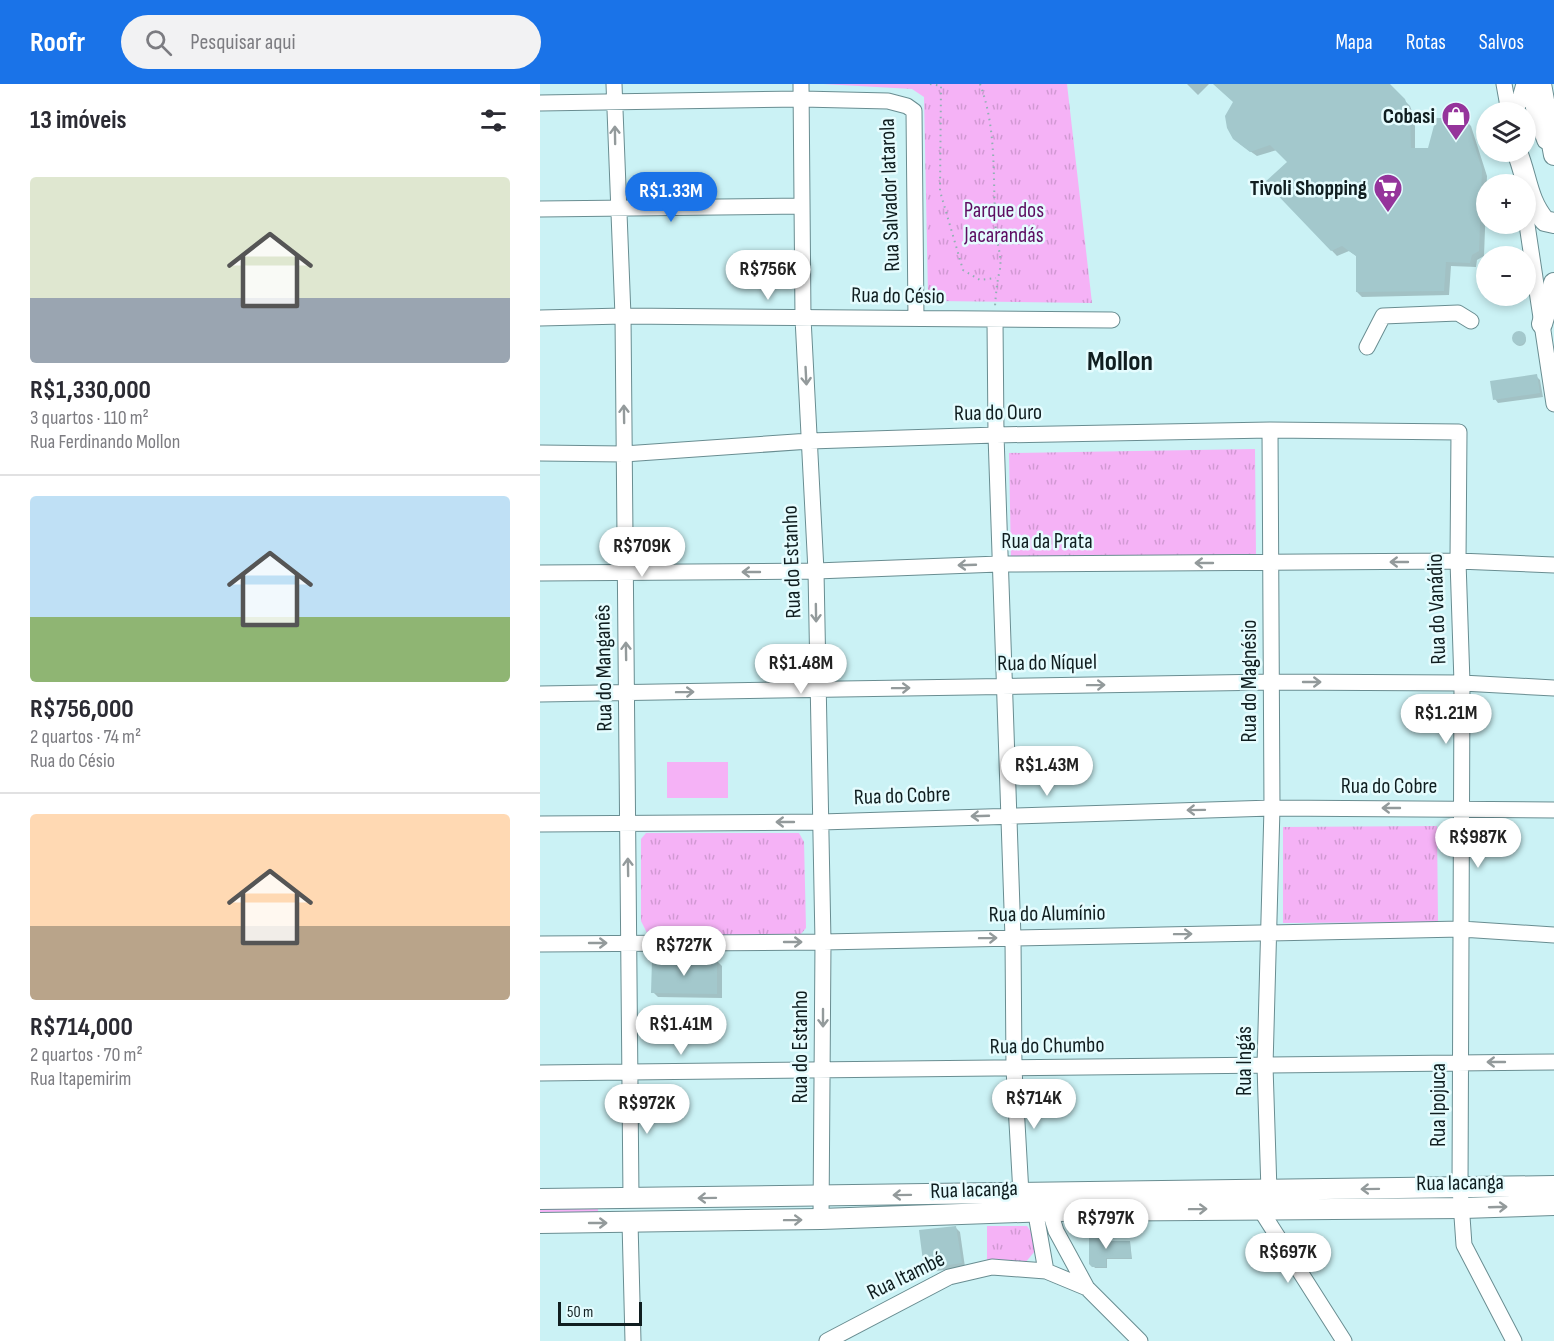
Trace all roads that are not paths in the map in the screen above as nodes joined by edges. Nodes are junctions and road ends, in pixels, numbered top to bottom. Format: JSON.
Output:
{"nodes":[{"id":1,"x":614,"y":84,"type":"edge"},
{"id":2,"x":1504,"y":84,"type":"edge"},
{"id":3,"x":1526,"y":84,"type":"edge"},
{"id":4,"x":1541,"y":84,"type":"edge"},
{"id":5,"x":801,"y":92,"type":"edge"},
{"id":6,"x":615,"y":101,"type":"junction"},
{"id":7,"x":1507,"y":102,"type":"edge"},
{"id":8,"x":1520,"y":102,"type":"edge"},
{"id":9,"x":540,"y":103,"type":"edge"},
{"id":10,"x":1554,"y":155,"type":"edge"},
{"id":11,"x":1520,"y":162,"type":"edge"},
{"id":12,"x":1554,"y":163,"type":"edge"},
{"id":13,"x":802,"y":206,"type":"junction"},
{"id":14,"x":617,"y":207,"type":"junction"},
{"id":15,"x":540,"y":209,"type":"edge"},
{"id":16,"x":1554,"y":223,"type":"edge"},
{"id":17,"x":1528,"y":234,"type":"edge"},
{"id":18,"x":1554,"y":283,"type":"edge"},
{"id":19,"x":623,"y":316,"type":"junction"},
{"id":20,"x":540,"y":318,"type":"edge"},
{"id":21,"x":803,"y":318,"type":"junction"},
{"id":22,"x":916,"y":318,"type":"junction"},
{"id":23,"x":1112,"y":320,"type":"dead end"},
{"id":24,"x":995,"y":321,"type":"junction"},
{"id":25,"x":1471,"y":321,"type":"dead end"},
{"id":26,"x":1542,"y":324,"type":"junction"},
{"id":27,"x":1367,"y":347,"type":"dead end"},
{"id":28,"x":1554,"y":405,"type":"edge"},
{"id":29,"x":1270,"y":430,"type":"junction"},
{"id":30,"x":1458,"y":432,"type":"joint"},
{"id":31,"x":996,"y":435,"type":"junction"},
{"id":32,"x":810,"y":441,"type":"junction"},
{"id":33,"x":540,"y":453,"type":"edge"},
{"id":34,"x":624,"y":454,"type":"junction"},
{"id":35,"x":1458,"y":561,"type":"junction"},
{"id":36,"x":1270,"y":562,"type":"junction"},
{"id":37,"x":999,"y":564,"type":"junction"},
{"id":38,"x":1554,"y":565,"type":"edge"},
{"id":39,"x":816,"y":571,"type":"junction"},
{"id":40,"x":540,"y":573,"type":"edge"},
{"id":41,"x":625,"y":573,"type":"junction"},
{"id":42,"x":1272,"y":682,"type":"junction"},
{"id":43,"x":1462,"y":682,"type":"junction"},
{"id":44,"x":1003,"y":686,"type":"junction"},
{"id":45,"x":1554,"y":688,"type":"edge"},
{"id":46,"x":818,"y":689,"type":"junction"},
{"id":47,"x":626,"y":693,"type":"junction"},
{"id":48,"x":540,"y":694,"type":"edge"},
{"id":49,"x":1272,"y":808,"type":"junction"},
{"id":50,"x":1462,"y":808,"type":"junction"},
{"id":51,"x":1554,"y":810,"type":"edge"},
{"id":52,"x":1007,"y":814,"type":"junction"},
{"id":53,"x":820,"y":822,"type":"junction"},
{"id":54,"x":540,"y":824,"type":"edge"},
{"id":55,"x":628,"y":824,"type":"junction"},
{"id":56,"x":1461,"y":929,"type":"junction"},
{"id":57,"x":1270,"y":932,"type":"junction"},
{"id":58,"x":1554,"y":935,"type":"edge"},
{"id":59,"x":1013,"y":938,"type":"junction"},
{"id":60,"x":823,"y":942,"type":"junction"},
{"id":61,"x":629,"y":943,"type":"junction"},
{"id":62,"x":540,"y":944,"type":"edge"},
{"id":63,"x":1460,"y":1062,"type":"junction"},
{"id":64,"x":1554,"y":1062,"type":"edge"},
{"id":65,"x":1265,"y":1066,"type":"junction"},
{"id":66,"x":1014,"y":1069,"type":"junction"},
{"id":67,"x":822,"y":1072,"type":"junction"},
{"id":68,"x":540,"y":1073,"type":"edge"},
{"id":69,"x":630,"y":1073,"type":"junction"},
{"id":70,"x":1554,"y":1186,"type":"edge"},
{"id":71,"x":1460,"y":1188,"type":"junction"},
{"id":72,"x":821,"y":1197,"type":"junction"},
{"id":73,"x":631,"y":1198,"type":"junction"},
{"id":74,"x":1411,"y":1198,"type":"junction"},
{"id":75,"x":540,"y":1199,"type":"edge"},
{"id":76,"x":1037,"y":1201,"type":"junction"},
{"id":77,"x":1266,"y":1203,"type":"junction"},
{"id":78,"x":1554,"y":1204,"type":"edge"},
{"id":79,"x":1463,"y":1208,"type":"junction"},
{"id":80,"x":821,"y":1219,"type":"junction"},
{"id":81,"x":630,"y":1221,"type":"junction"},
{"id":82,"x":540,"y":1223,"type":"edge"},
{"id":83,"x":1046,"y":1271,"type":"junction"},
{"id":84,"x":1087,"y":1288,"type":"junction"},
{"id":85,"x":835,"y":1339,"type":"edge"},
{"id":86,"x":633,"y":1341,"type":"edge"},
{"id":87,"x":1140,"y":1341,"type":"edge"},
{"id":88,"x":1344,"y":1341,"type":"edge"},
{"id":89,"x":1514,"y":1341,"type":"edge"}],
"edges":[{"from":1,"to":6,"type":"street","name":"Rua do Manganês"},
{"from":2,"to":7,"type":"street"},
{"from":3,"to":8,"type":"street"},
{"from":3,"to":12,"type":"street"},
{"from":4,"to":10,"type":"main road"},
{"from":5,"to":6,"type":"street"},
{"from":5,"to":13,"type":"street","name":"Rua do Estanho"},
{"from":5,"to":22,"type":"street","name":"Rua Salvador Iatarola"},
{"from":6,"to":9,"type":"street"},
{"from":14,"to":6,"type":"street","name":"Rua do Manganês","one_way":true},
{"from":11,"to":16,"type":"main road"},
{"from":13,"to":14,"type":"street"},
{"from":13,"to":21,"type":"street","name":"Rua do Estanho"},
{"from":14,"to":15,"type":"street"},
{"from":14,"to":19,"type":"street","name":"Rua do Manganês"},
{"from":17,"to":26,"type":"street"},
{"from":18,"to":26,"type":"main road"},
{"from":19,"to":20,"type":"street","name":"Rua do Césio"},
{"from":19,"to":21,"type":"street","name":"Rua do Césio"},
{"from":34,"to":19,"type":"street","name":"Rua do Manganês","one_way":true},
{"from":21,"to":22,"type":"street","name":"Rua do Césio"},
{"from":21,"to":32,"type":"street","name":"Rua do Estanho","one_way":true},
{"from":22,"to":24,"type":"street","name":"Rua do Césio"},
{"from":23,"to":24,"type":"street","name":"Rua do Césio"},
{"from":24,"to":31,"type":"street"},
{"from":25,"to":27,"type":"street"},
{"from":26,"to":28,"type":"street"},
{"from":29,"to":30,"type":"street","name":"Rua do Ouro"},
{"from":29,"to":31,"type":"street","name":"Rua do Ouro"},
{"from":29,"to":36,"type":"street","name":"Rua do Magnésio"},
{"from":30,"to":35,"type":"street","name":"Rua do Vanádio"},
{"from":31,"to":32,"type":"street","name":"Rua do Ouro"},
{"from":31,"to":37,"type":"street"},
{"from":32,"to":34,"type":"street","name":"Rua do Ouro"},
{"from":32,"to":39,"type":"street","name":"Rua do Estanho"},
{"from":33,"to":34,"type":"street","name":"Rua do Ouro"},
{"from":34,"to":41,"type":"street","name":"Rua do Manganês"},
{"from":35,"to":36,"type":"street","name":"Rua da Prata","one_way":true},
{"from":35,"to":38,"type":"street","name":"Rua da Prata"},
{"from":35,"to":43,"type":"street","name":"Rua do Vanádio"},
{"from":36,"to":37,"type":"street","name":"Rua da Prata","one_way":true},
{"from":36,"to":42,"type":"street","name":"Rua do Magnésio"},
{"from":37,"to":39,"type":"street","name":"Rua da Prata","one_way":true},
{"from":37,"to":44,"type":"street"},
{"from":39,"to":41,"type":"street","name":"Rua da Prata","one_way":true},
{"from":39,"to":46,"type":"street","name":"Rua do Estanho","one_way":true},
{"from":40,"to":41,"type":"street","name":"Rua da Prata"},
{"from":47,"to":41,"type":"street","name":"Rua do Manganês","one_way":true},
{"from":42,"to":43,"type":"street","name":"Rua do Níquel","one_way":true},
{"from":44,"to":42,"type":"street","name":"Rua do Níquel","one_way":true},
{"from":42,"to":49,"type":"street","name":"Rua do Magnésio"},
{"from":43,"to":45,"type":"street","name":"Rua do Níquel"},
{"from":43,"to":50,"type":"street","name":"Rua do Vanádio"},
{"from":46,"to":44,"type":"street","name":"Rua do Níquel","one_way":true},
{"from":44,"to":52,"type":"street"},
{"from":47,"to":46,"type":"street","name":"Rua do Níquel","one_way":true},
{"from":46,"to":53,"type":"street","name":"Rua do Estanho"},
{"from":47,"to":48,"type":"street","name":"Rua do Níquel"},
{"from":47,"to":55,"type":"street","name":"Rua do Manganês"},
{"from":50,"to":49,"type":"street","name":"Rua do Cobre","one_way":true},
{"from":49,"to":52,"type":"street","name":"Rua do Cobre","one_way":true},
{"from":49,"to":57,"type":"street","name":"Rua do Magnésio"},
{"from":50,"to":51,"type":"street","name":"Rua do Cobre"},
{"from":50,"to":56,"type":"street","name":"Rua do Vanádio"},
{"from":52,"to":53,"type":"street","name":"Rua do Cobre","one_way":true},
{"from":52,"to":59,"type":"street"},
{"from":53,"to":55,"type":"street","name":"Rua do Cobre","one_way":true},
{"from":53,"to":60,"type":"street","name":"Rua do Estanho"},
{"from":54,"to":55,"type":"street","name":"Rua do Cobre"},
{"from":61,"to":55,"type":"street","name":"Rua do Manganês","one_way":true},
{"from":56,"to":57,"type":"street","name":"Rua do Alumínio"},
{"from":56,"to":58,"type":"street","name":"Rua do Alumínio"},
{"from":56,"to":63,"type":"street","name":"Rua Ipojuca"},
{"from":59,"to":57,"type":"street","name":"Rua do Alumínio","one_way":true},
{"from":57,"to":65,"type":"street","name":"Rua Ingás"},
{"from":60,"to":59,"type":"street","name":"Rua do Alumínio","one_way":true},
{"from":59,"to":66,"type":"street"},
{"from":61,"to":60,"type":"street","name":"Rua do Alumínio","one_way":true},
{"from":60,"to":67,"type":"street","name":"Rua do Estanho","one_way":true},
{"from":62,"to":61,"type":"street","name":"Rua do Alumínio","one_way":true},
{"from":61,"to":69,"type":"street","name":"Rua do Manganês"},
{"from":64,"to":63,"type":"street","name":"Rua do Chumbo","one_way":true},
{"from":63,"to":65,"type":"street","name":"Rua do Chumbo"},
{"from":63,"to":71,"type":"street","name":"Rua Ipojuca"},
{"from":65,"to":66,"type":"street","name":"Rua do Chumbo"},
{"from":65,"to":77,"type":"street","name":"Rua Ingás"},
{"from":66,"to":67,"type":"street","name":"Rua do Chumbo"},
{"from":66,"to":76,"type":"street"},
{"from":67,"to":69,"type":"street","name":"Rua do Chumbo"},
{"from":67,"to":72,"type":"street","name":"Rua do Estanho"},
{"from":68,"to":69,"type":"street","name":"Rua do Chumbo"},
{"from":69,"to":73,"type":"street","name":"Rua do Manganês"},
{"from":70,"to":71,"type":"main road","name":"Rua Iacanga"},
{"from":71,"to":74,"type":"main road","name":"Rua Iacanga"},
{"from":71,"to":79,"type":"street","name":"Rua Ipojuca"},
{"from":72,"to":73,"type":"main road","name":"Rua Iacanga","one_way":true},
{"from":76,"to":72,"type":"main road","name":"Rua Iacanga","one_way":true},
{"from":72,"to":80,"type":"street","name":"Rua do Estanho"},
{"from":73,"to":75,"type":"main road","name":"Rua Iacanga"},
{"from":74,"to":77,"type":"main road","name":"Rua Iacanga"},
{"from":74,"to":79,"type":"main road","name":"Rua Iacanga"},
{"from":76,"to":77,"type":"main road","name":"Rua Iacanga"},
{"from":76,"to":80,"type":"main road","name":"Rua Iacanga"},
{"from":76,"to":83,"type":"street"},
{"from":76,"to":84,"type":"street"},
{"from":77,"to":88,"type":"street"},
{"from":79,"to":78,"type":"main road","name":"Rua Iacanga","one_way":true},
{"from":79,"to":89,"type":"street","name":"Rua Ipojuca"},
{"from":81,"to":80,"type":"main road","name":"Rua Iacanga","one_way":true},
{"from":82,"to":81,"type":"main road","name":"Rua Iacanga","one_way":true},
{"from":81,"to":86,"type":"street"},
{"from":83,"to":84,"type":"street","name":"Rua Itambé"},
{"from":83,"to":85,"type":"street","name":"Rua Itambé"},
{"from":84,"to":87,"type":"street"}]}
